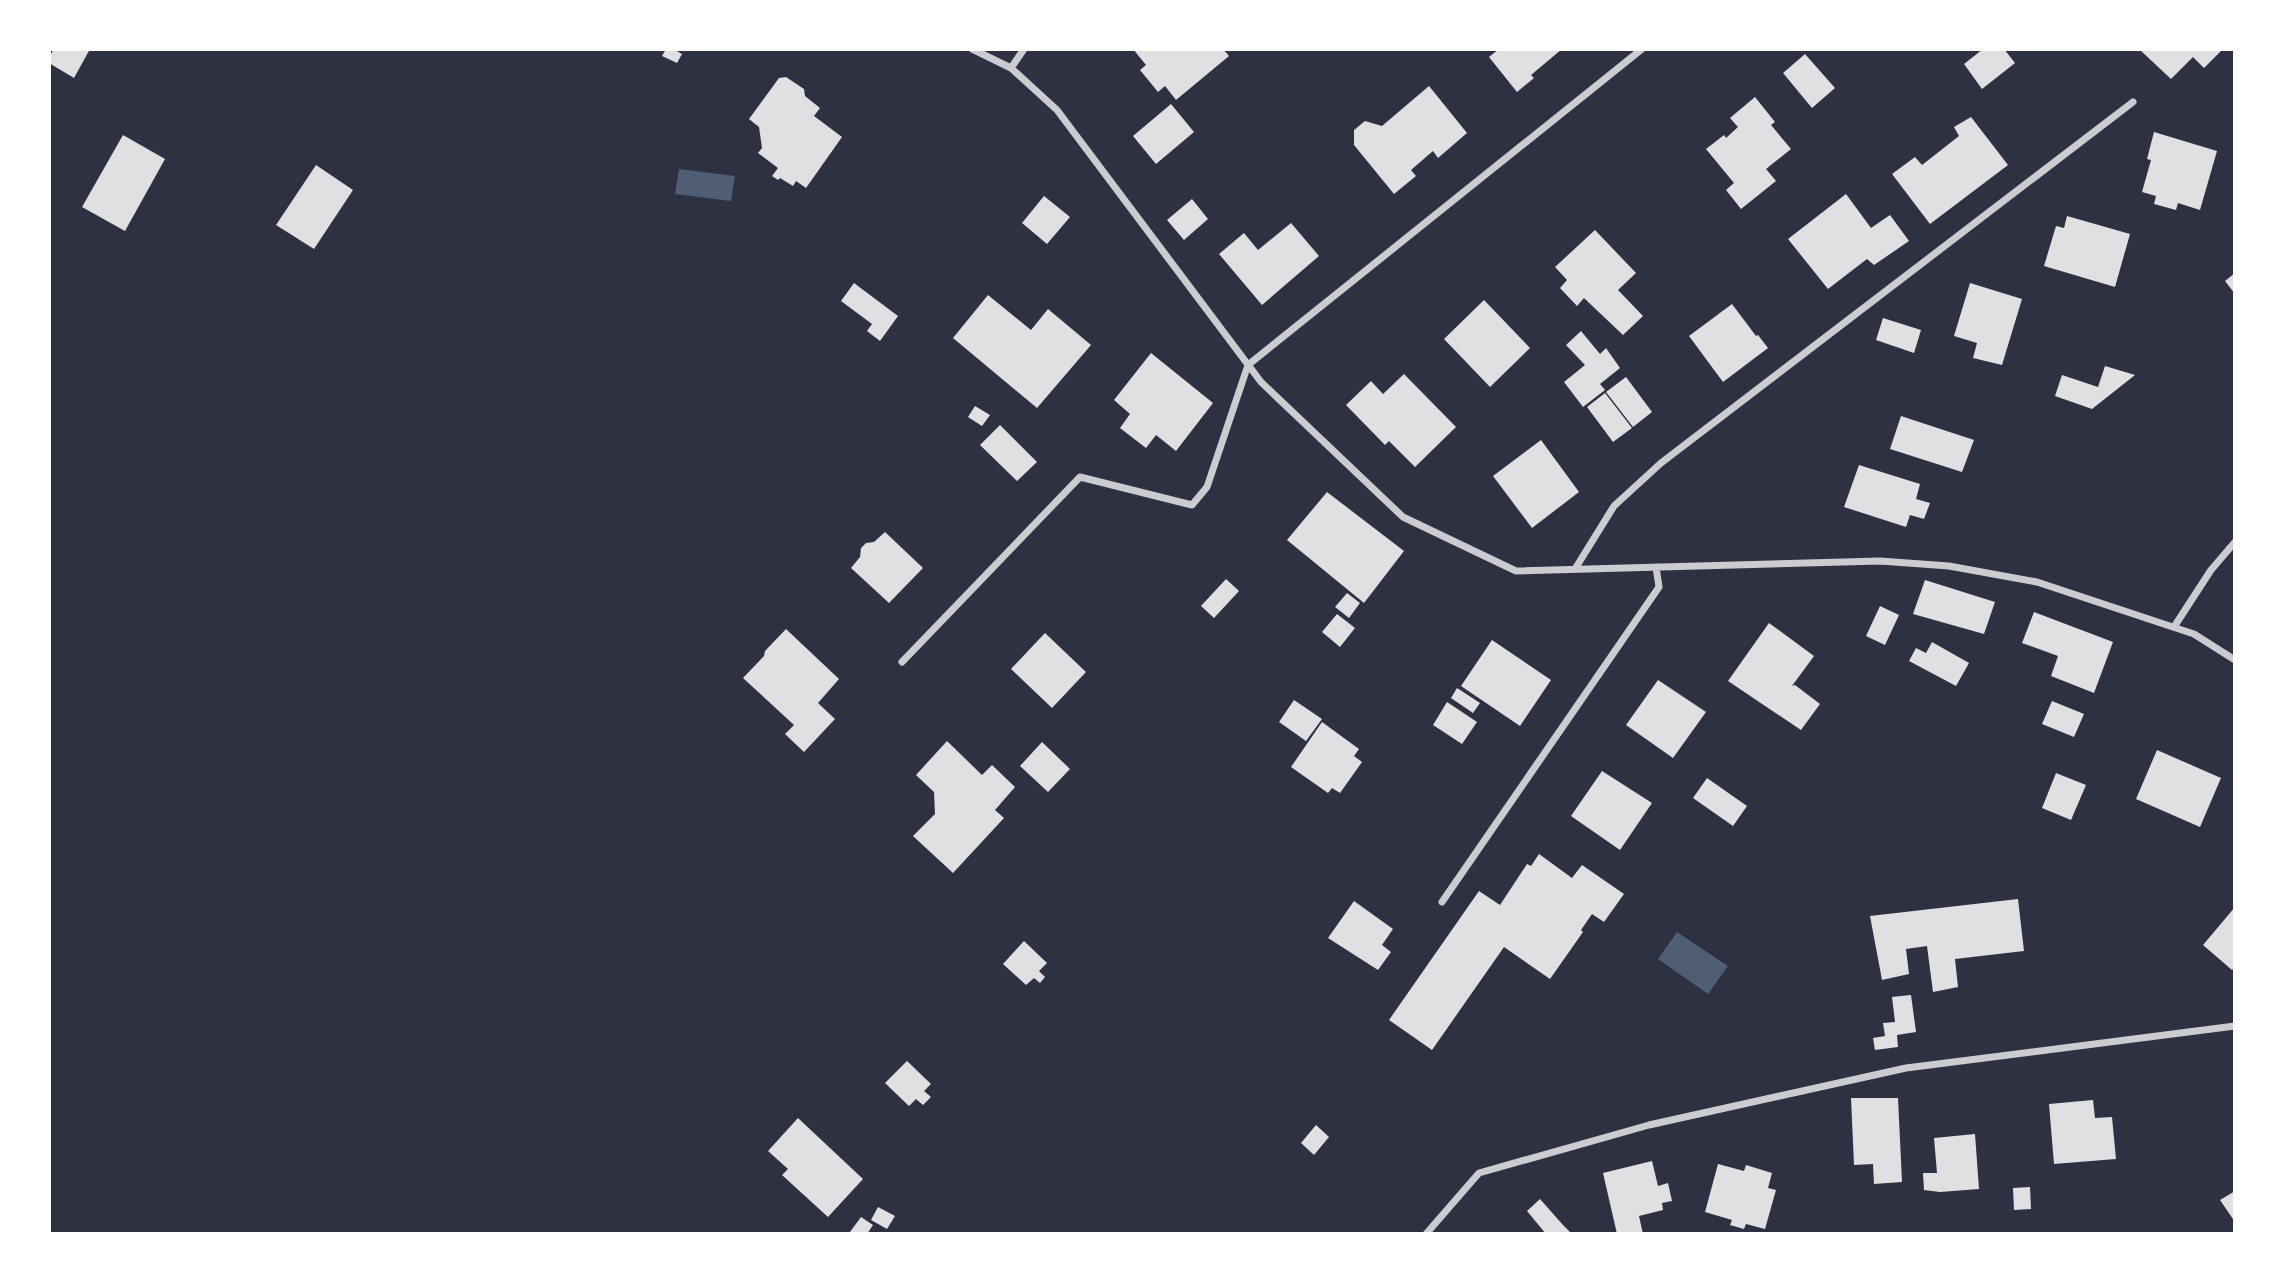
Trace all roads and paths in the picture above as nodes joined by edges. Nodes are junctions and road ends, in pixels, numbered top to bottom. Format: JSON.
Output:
{"nodes":[{"id":1,"x":972,"y":49,"type":"edge"},
{"id":2,"x":1024,"y":49,"type":"edge"},
{"id":3,"x":1642,"y":49,"type":"edge"},
{"id":4,"x":1011,"y":68,"type":"junction"},
{"id":5,"x":2133,"y":102,"type":"dead end"},
{"id":6,"x":1248,"y":365,"type":"junction"},
{"id":7,"x":2235,"y":542,"type":"edge"},
{"id":8,"x":1656,"y":567,"type":"junction"},
{"id":9,"x":1575,"y":569,"type":"junction"},
{"id":10,"x":2174,"y":627,"type":"junction"},
{"id":11,"x":2235,"y":660,"type":"edge"},
{"id":12,"x":902,"y":662,"type":"dead end"},
{"id":13,"x":1442,"y":902,"type":"dead end"},
{"id":14,"x":2235,"y":1026,"type":"edge"},
{"id":15,"x":1426,"y":1234,"type":"edge"}],
"edges":[{"from":1,"to":4,"type":"street"},
{"from":2,"to":4,"type":"street"},
{"from":3,"to":6,"type":"street"},
{"from":4,"to":6,"type":"street"},
{"from":5,"to":9,"type":"street"},
{"from":6,"to":9,"type":"street"},
{"from":6,"to":12,"type":"street"},
{"from":7,"to":10,"type":"street"},
{"from":8,"to":9,"type":"street"},
{"from":8,"to":10,"type":"street"},
{"from":8,"to":13,"type":"street"},
{"from":10,"to":11,"type":"street"},
{"from":14,"to":15,"type":"street"}]}
